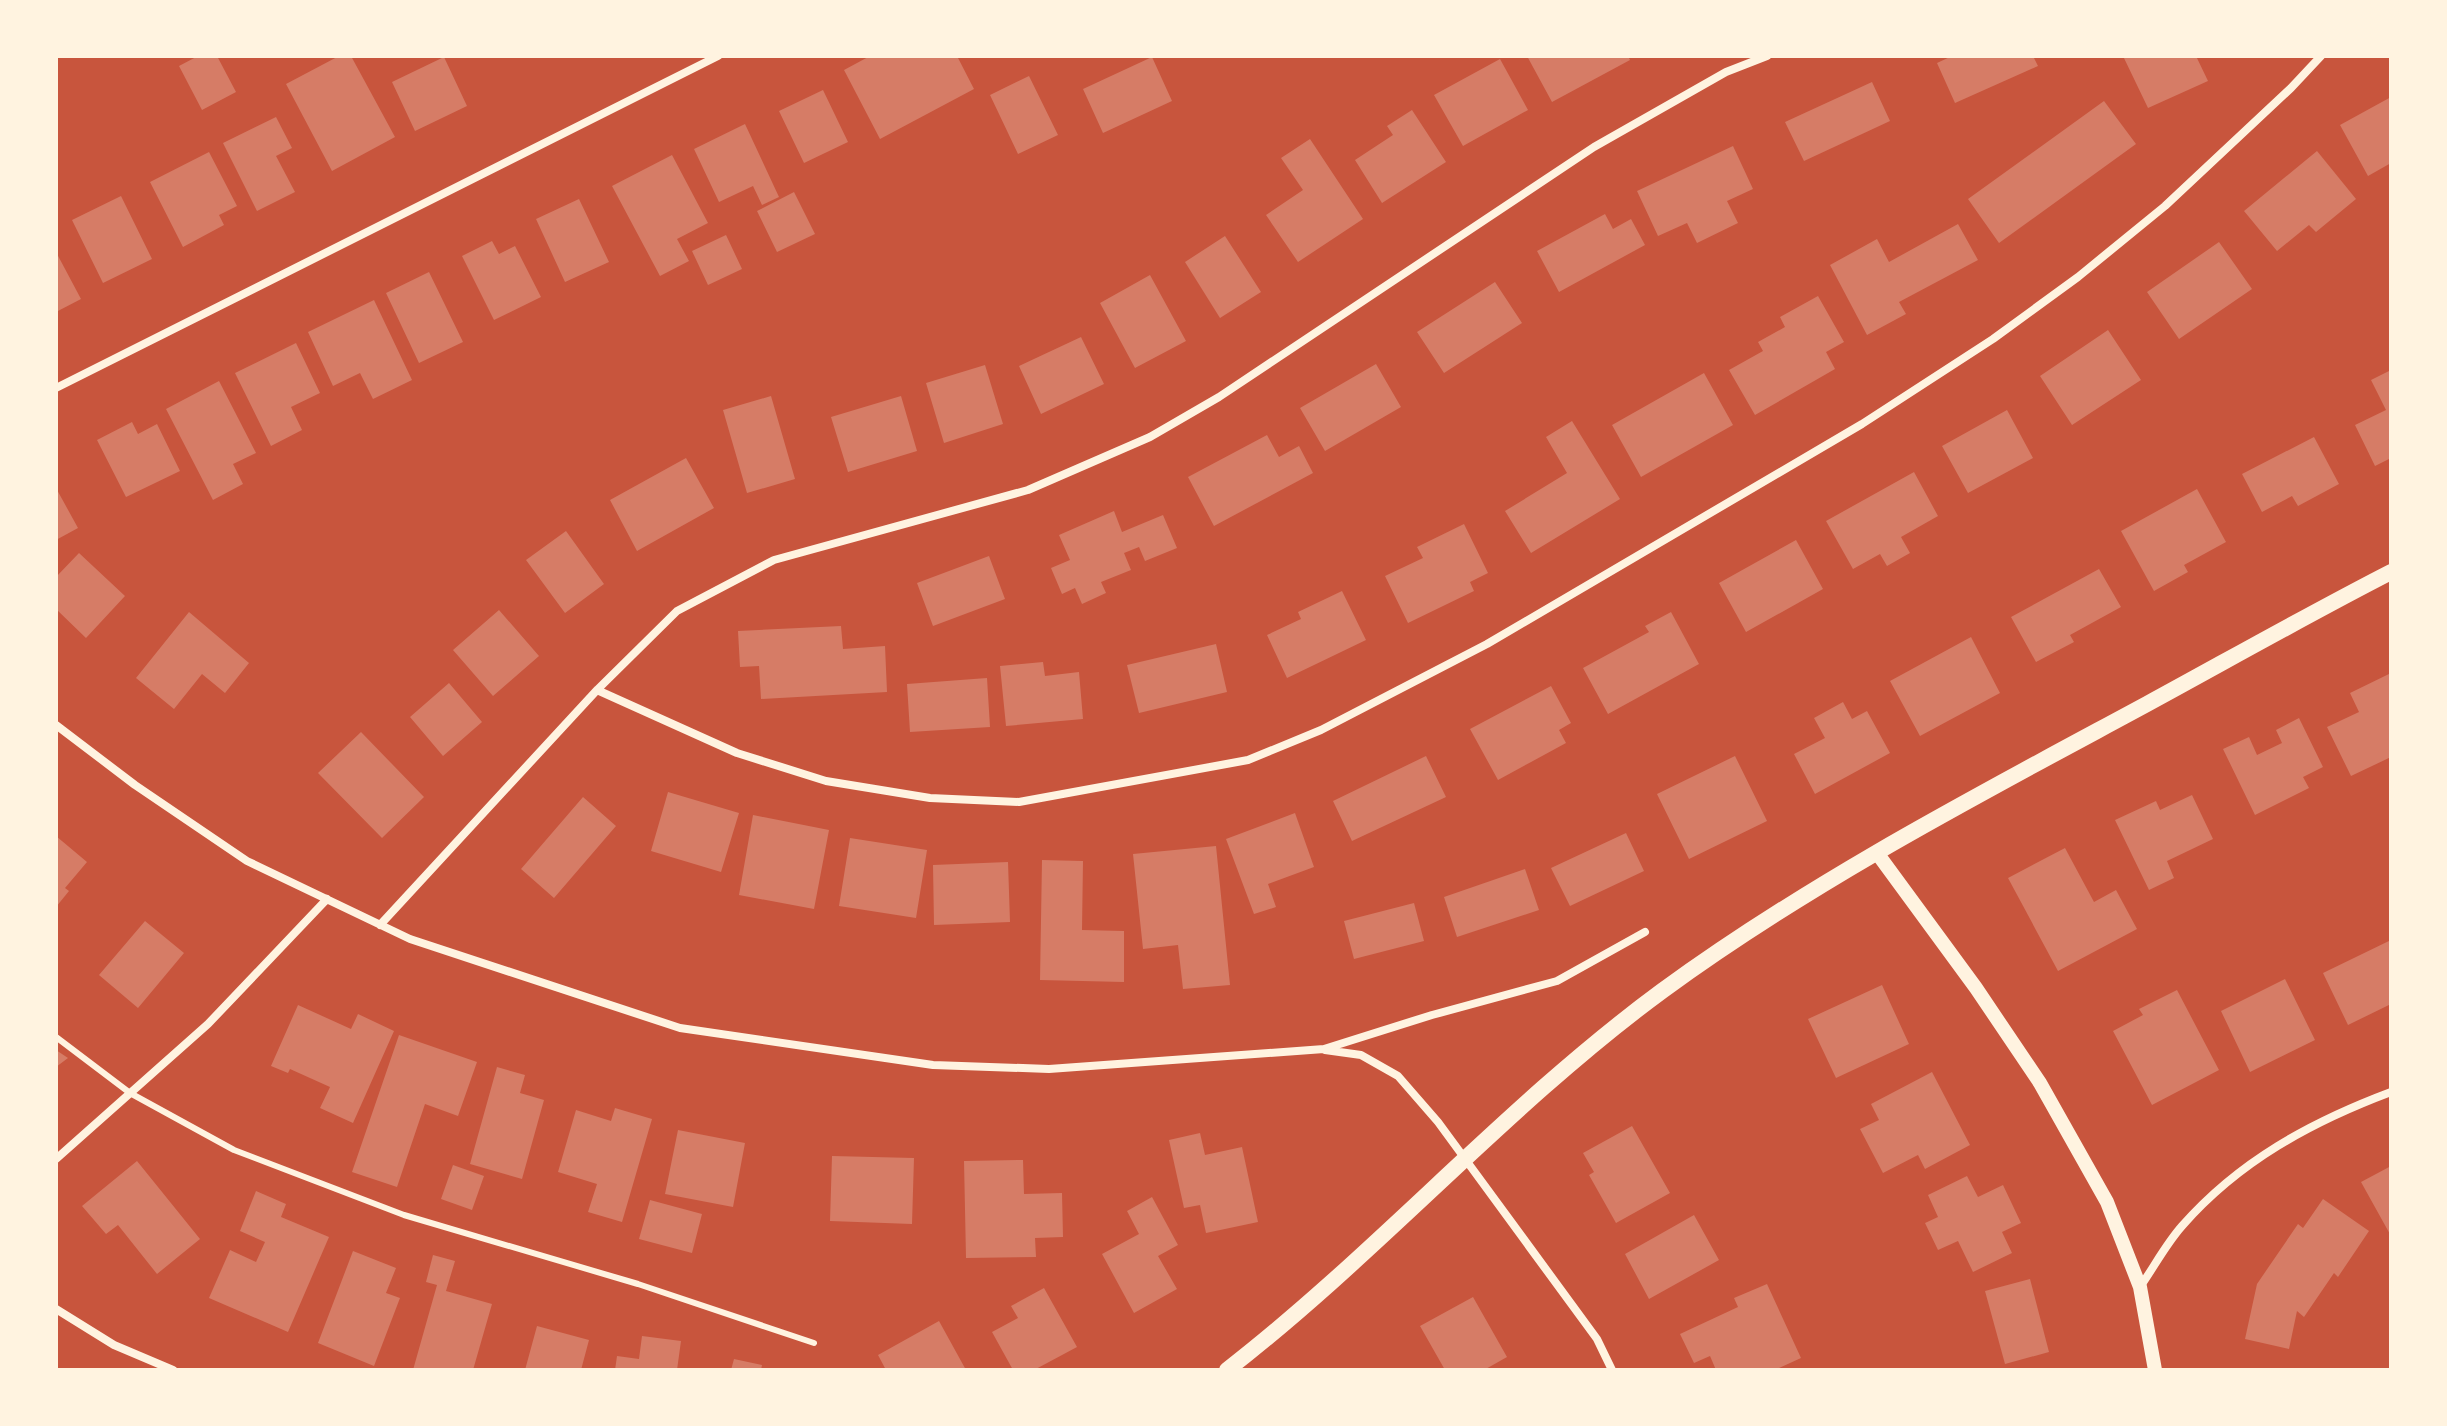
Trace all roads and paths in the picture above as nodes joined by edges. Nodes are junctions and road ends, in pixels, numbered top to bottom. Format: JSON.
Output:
{"nodes":[{"id":1,"x":718,"y":56,"type":"edge"},
{"id":2,"x":1767,"y":56,"type":"edge"},
{"id":3,"x":2321,"y":56,"type":"edge"},
{"id":4,"x":56,"y":388,"type":"edge"},
{"id":5,"x":2391,"y":572,"type":"edge"},
{"id":6,"x":597,"y":690,"type":"junction"},
{"id":7,"x":56,"y":725,"type":"edge"},
{"id":8,"x":1877,"y":853,"type":"junction"},
{"id":9,"x":327,"y":899,"type":"junction"},
{"id":10,"x":380,"y":925,"type":"junction"},
{"id":11,"x":1645,"y":932,"type":"dead end"},
{"id":12,"x":56,"y":1037,"type":"edge"},
{"id":13,"x":1324,"y":1049,"type":"junction"},
{"id":14,"x":2391,"y":1092,"type":"edge"},
{"id":15,"x":130,"y":1093,"type":"junction"},
{"id":16,"x":56,"y":1159,"type":"edge"},
{"id":17,"x":1464,"y":1161,"type":"junction"},
{"id":18,"x":2140,"y":1287,"type":"junction"},
{"id":19,"x":56,"y":1309,"type":"edge"},
{"id":20,"x":814,"y":1343,"type":"dead end"},
{"id":21,"x":173,"y":1370,"type":"edge"},
{"id":22,"x":1227,"y":1370,"type":"edge"},
{"id":23,"x":1612,"y":1370,"type":"edge"},
{"id":24,"x":2155,"y":1370,"type":"edge"}],
"edges":[{"from":1,"to":4,"type":"street"},
{"from":2,"to":6,"type":"street"},
{"from":3,"to":6,"type":"street"},
{"from":5,"to":8,"type":"main road"},
{"from":6,"to":10,"type":"street"},
{"from":7,"to":9,"type":"street"},
{"from":8,"to":17,"type":"main road"},
{"from":8,"to":18,"type":"street"},
{"from":9,"to":10,"type":"street"},
{"from":9,"to":15,"type":"street"},
{"from":10,"to":13,"type":"street"},
{"from":11,"to":13,"type":"street"},
{"from":12,"to":15,"type":"lane"},
{"from":13,"to":17,"type":"street"},
{"from":14,"to":18,"type":"street"},
{"from":15,"to":16,"type":"street"},
{"from":15,"to":20,"type":"lane"},
{"from":17,"to":22,"type":"main road"},
{"from":17,"to":23,"type":"street"},
{"from":18,"to":24,"type":"street"},
{"from":19,"to":21,"type":"street"}]}
